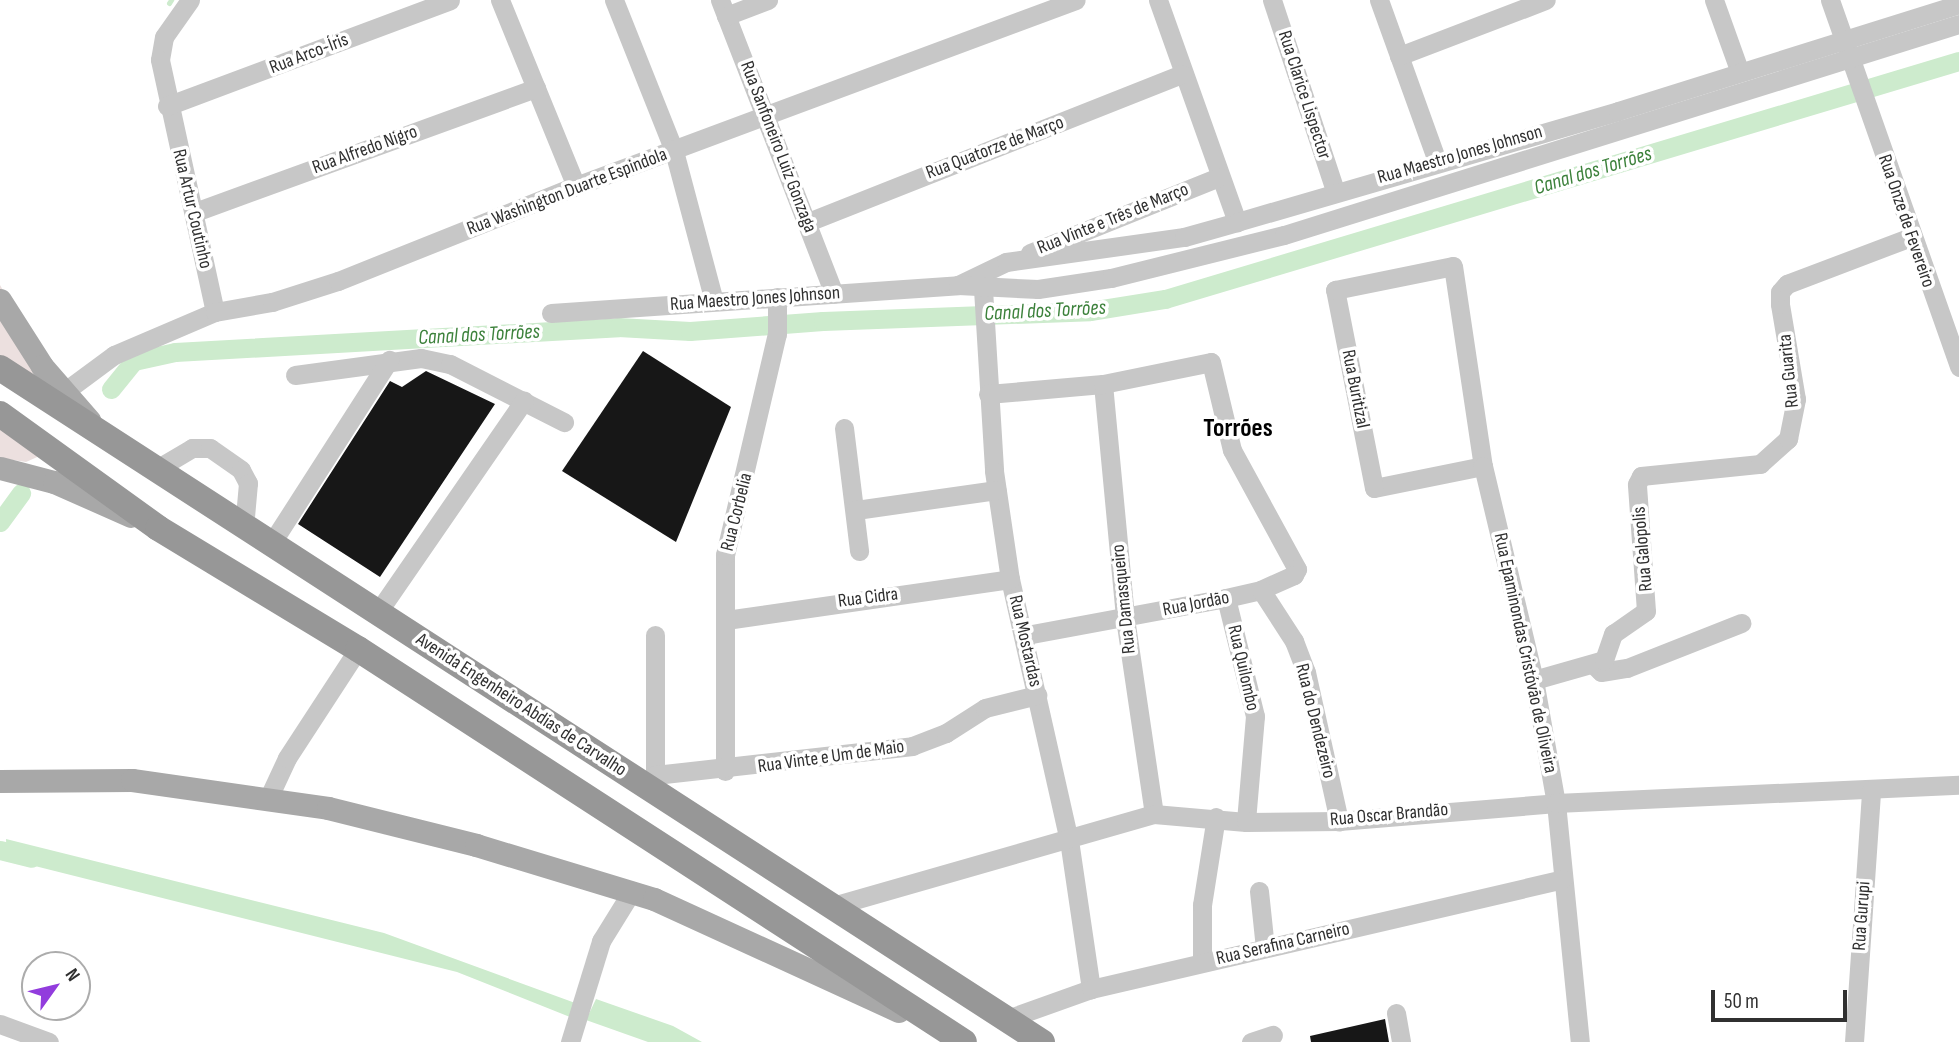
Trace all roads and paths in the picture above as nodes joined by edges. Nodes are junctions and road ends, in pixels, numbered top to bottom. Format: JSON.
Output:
{"nodes":[{"id":1,"x":190,"y":0,"type":"edge"},
{"id":2,"x":450,"y":0,"type":"edge"},
{"id":3,"x":500,"y":0,"type":"edge"},
{"id":4,"x":614,"y":0,"type":"edge"},
{"id":5,"x":768,"y":0,"type":"edge"},
{"id":6,"x":1076,"y":0,"type":"edge"},
{"id":7,"x":1158,"y":0,"type":"edge"},
{"id":8,"x":1272,"y":0,"type":"edge"},
{"id":9,"x":1379,"y":0,"type":"edge"},
{"id":10,"x":1546,"y":0,"type":"edge"},
{"id":11,"x":1714,"y":0,"type":"edge"},
{"id":12,"x":1830,"y":0,"type":"edge"},
{"id":13,"x":1950,"y":4,"type":"edge"},
{"id":14,"x":723,"y":8,"type":"edge"},
{"id":15,"x":1959,"y":24,"type":"edge"},
{"id":16,"x":1399,"y":56,"type":"junction"},
{"id":17,"x":1851,"y":58,"type":"junction"},
{"id":18,"x":1739,"y":70,"type":"junction"},
{"id":19,"x":1182,"y":74,"type":"junction"},
{"id":20,"x":536,"y":88,"type":"junction"},
{"id":21,"x":167,"y":106,"type":"junction"},
{"id":22,"x":766,"y":116,"type":"junction"},
{"id":23,"x":674,"y":151,"type":"junction"},
{"id":24,"x":1437,"y":161,"type":"junction"},
{"id":25,"x":1220,"y":177,"type":"junction"},
{"id":26,"x":576,"y":186,"type":"junction"},
{"id":27,"x":1335,"y":190,"type":"junction"},
{"id":28,"x":195,"y":212,"type":"junction"},
{"id":29,"x":808,"y":222,"type":"junction"},
{"id":30,"x":1237,"y":222,"type":"junction"},
{"id":31,"x":1910,"y":237,"type":"junction"},
{"id":32,"x":1006,"y":262,"type":"junction"},
{"id":33,"x":958,"y":285,"type":"junction"},
{"id":34,"x":1335,"y":290,"type":"joint"},
{"id":35,"x":834,"y":293,"type":"junction"},
{"id":36,"x":777,"y":298,"type":"junction"},
{"id":37,"x":982,"y":298,"type":"junction"},
{"id":38,"x":0,"y":300,"type":"edge"},
{"id":39,"x":714,"y":301,"type":"junction"},
{"id":40,"x":215,"y":312,"type":"junction"},
{"id":41,"x":551,"y":313,"type":"dead end"},
{"id":42,"x":390,"y":360,"type":"junction"},
{"id":43,"x":1959,"y":367,"type":"edge"},
{"id":44,"x":0,"y":368,"type":"edge"},
{"id":45,"x":295,"y":375,"type":"dead end"},
{"id":46,"x":1103,"y":384,"type":"junction"},
{"id":47,"x":64,"y":392,"type":"junction"},
{"id":48,"x":988,"y":394,"type":"junction"},
{"id":49,"x":523,"y":400,"type":"junction"},
{"id":50,"x":0,"y":414,"type":"edge"},
{"id":51,"x":564,"y":422,"type":"dead end"},
{"id":52,"x":844,"y":428,"type":"dead end"},
{"id":53,"x":102,"y":436,"type":"junction"},
{"id":54,"x":1483,"y":466,"type":"junction"},
{"id":55,"x":0,"y":468,"type":"edge"},
{"id":56,"x":155,"y":470,"type":"junction"},
{"id":57,"x":1646,"y":473,"type":"joint"},
{"id":58,"x":997,"y":491,"type":"junction"},
{"id":59,"x":856,"y":510,"type":"junction"},
{"id":60,"x":158,"y":527,"type":"junction"},
{"id":61,"x":244,"y":528,"type":"junction"},
{"id":62,"x":271,"y":544,"type":"junction"},
{"id":63,"x":859,"y":551,"type":"dead end"},
{"id":64,"x":1010,"y":579,"type":"junction"},
{"id":65,"x":1261,"y":590,"type":"junction"},
{"id":66,"x":1226,"y":598,"type":"junction"},
{"id":67,"x":378,"y":612,"type":"junction"},
{"id":68,"x":1125,"y":618,"type":"junction"},
{"id":69,"x":726,"y":620,"type":"junction"},
{"id":70,"x":1741,"y":622,"type":"dead end"},
{"id":71,"x":655,"y":635,"type":"dead end"},
{"id":72,"x":1026,"y":635,"type":"junction"},
{"id":73,"x":358,"y":649,"type":"junction"},
{"id":74,"x":1588,"y":662,"type":"junction"},
{"id":75,"x":1534,"y":680,"type":"junction"},
{"id":76,"x":1037,"y":695,"type":"junction"},
{"id":77,"x":725,"y":771,"type":"junction"},
{"id":78,"x":0,"y":781,"type":"edge"},
{"id":79,"x":653,"y":783,"type":"junction"},
{"id":80,"x":1959,"y":785,"type":"edge"},
{"id":81,"x":1871,"y":791,"type":"junction"},
{"id":82,"x":268,"y":799,"type":"junction"},
{"id":83,"x":1556,"y":803,"type":"junction"},
{"id":84,"x":1154,"y":814,"type":"junction"},
{"id":85,"x":1216,"y":817,"type":"junction"},
{"id":86,"x":1339,"y":821,"type":"junction"},
{"id":87,"x":1246,"y":822,"type":"junction"},
{"id":88,"x":1069,"y":840,"type":"junction"},
{"id":89,"x":1562,"y":879,"type":"junction"},
{"id":90,"x":632,"y":891,"type":"junction"},
{"id":91,"x":1259,"y":891,"type":"dead end"},
{"id":92,"x":833,"y":906,"type":"junction"},
{"id":93,"x":1265,"y":948,"type":"junction"},
{"id":94,"x":1202,"y":962,"type":"junction"},
{"id":95,"x":1091,"y":989,"type":"junction"},
{"id":96,"x":1396,"y":1013,"type":"dead end"},
{"id":97,"x":1007,"y":1019,"type":"junction"},
{"id":98,"x":0,"y":1024,"type":"edge"},
{"id":99,"x":1273,"y":1035,"type":"dead end"},
{"id":100,"x":962,"y":1040,"type":"edge"},
{"id":101,"x":49,"y":1042,"type":"edge"},
{"id":102,"x":570,"y":1042,"type":"edge"},
{"id":103,"x":1042,"y":1042,"type":"edge"},
{"id":104,"x":1251,"y":1042,"type":"edge"},
{"id":105,"x":1401,"y":1042,"type":"edge"},
{"id":106,"x":1580,"y":1042,"type":"edge"},
{"id":107,"x":1854,"y":1042,"type":"edge"}],
"edges":[{"from":1,"to":21,"type":"street","name":"Rua Artur Coutinho"},
{"from":2,"to":21,"type":"street","name":"Rua Arco-Íris"},
{"from":3,"to":20,"type":"street"},
{"from":4,"to":23,"type":"street"},
{"from":5,"to":14,"type":"street"},
{"from":6,"to":22,"type":"street","name":"Rua Washington Duarte Espindola"},
{"from":7,"to":19,"type":"street"},
{"from":8,"to":27,"type":"street","name":"Rua Clarice Lispector"},
{"from":9,"to":16,"type":"street"},
{"from":10,"to":16,"type":"street"},
{"from":11,"to":18,"type":"street"},
{"from":12,"to":17,"type":"street","name":"Rua Onze de Fevereiro"},
{"from":13,"to":17,"type":"street","name":"Rua Maestro Jones Johnson"},
{"from":14,"to":22,"type":"street","name":"Rua Sanfoneiro Luiz Gonzaga"},
{"from":15,"to":17,"type":"street","name":"Rua Maestro Jones Johnson"},
{"from":16,"to":24,"type":"street"},
{"from":17,"to":18,"type":"street","name":"Rua Maestro Jones Johnson"},
{"from":17,"to":31,"type":"street","name":"Rua Onze de Fevereiro"},
{"from":17,"to":37,"type":"street","name":"Rua Maestro Jones Johnson"},
{"from":18,"to":24,"type":"street","name":"Rua Maestro Jones Johnson"},
{"from":19,"to":25,"type":"street"},
{"from":19,"to":29,"type":"street","name":"Rua Quatorze de Março"},
{"from":20,"to":26,"type":"street"},
{"from":20,"to":28,"type":"street","name":"Rua Alfredo Nigro"},
{"from":21,"to":28,"type":"street","name":"Rua Artur Coutinho"},
{"from":22,"to":23,"type":"street","name":"Rua Washington Duarte Espindola"},
{"from":22,"to":29,"type":"street","name":"Rua Sanfoneiro Luiz Gonzaga"},
{"from":23,"to":26,"type":"street","name":"Rua Washington Duarte Espindola"},
{"from":23,"to":39,"type":"street"},
{"from":24,"to":27,"type":"street","name":"Rua Maestro Jones Johnson"},
{"from":25,"to":30,"type":"street"},
{"from":25,"to":32,"type":"street","name":"Rua Vinte e Três de Março"},
{"from":26,"to":40,"type":"street","name":"Rua Washington Duarte Espindola"},
{"from":27,"to":30,"type":"street","name":"Rua Maestro Jones Johnson"},
{"from":28,"to":40,"type":"street","name":"Rua Artur Coutinho"},
{"from":29,"to":35,"type":"street","name":"Rua Sanfoneiro Luiz Gonzaga"},
{"from":30,"to":32,"type":"street","name":"Rua Maestro Jones Johnson"},
{"from":31,"to":43,"type":"street","name":"Rua Onze de Fevereiro"},
{"from":31,"to":57,"type":"street","name":"Rua Guarita"},
{"from":32,"to":33,"type":"street","name":"Rua Maestro Jones Johnson"},
{"from":33,"to":35,"type":"street","name":"Rua Maestro Jones Johnson"},
{"from":33,"to":37,"type":"street","name":"Rua Maestro Jones Johnson"},
{"from":34,"to":54,"type":"street","name":"Rua Buritizal"},
{"from":34,"to":54,"type":"street","name":"Rua Epaminondas Cristóvão de Oliveira"},
{"from":35,"to":36,"type":"street","name":"Rua Maestro Jones Johnson"},
{"from":36,"to":39,"type":"street","name":"Rua Maestro Jones Johnson"},
{"from":36,"to":69,"type":"street","name":"Rua Corbelia"},
{"from":37,"to":48,"type":"street","name":"Rua Mostardas"},
{"from":38,"to":47,"type":"main road"},
{"from":39,"to":41,"type":"street","name":"Rua Maestro Jones Johnson"},
{"from":40,"to":47,"type":"street","name":"Rua Washington Duarte Espindola"},
{"from":42,"to":45,"type":"street"},
{"from":42,"to":49,"type":"street"},
{"from":42,"to":62,"type":"street"},
{"from":44,"to":53,"type":"highway","name":"Avenida Engenheiro Abdias de Carvalho"},
{"from":46,"to":48,"type":"street"},
{"from":46,"to":65,"type":"street","name":"Rua Jordão"},
{"from":46,"to":68,"type":"street","name":"Rua Damasqueiro"},
{"from":47,"to":53,"type":"main road"},
{"from":48,"to":58,"type":"street","name":"Rua Mostardas"},
{"from":49,"to":51,"type":"street"},
{"from":49,"to":67,"type":"street"},
{"from":50,"to":60,"type":"highway"},
{"from":52,"to":59,"type":"street"},
{"from":53,"to":56,"type":"highway","name":"Avenida Engenheiro Abdias de Carvalho"},
{"from":54,"to":75,"type":"street","name":"Rua Epaminondas Cristóvão de Oliveira"},
{"from":55,"to":60,"type":"main road"},
{"from":56,"to":61,"type":"highway","name":"Avenida Engenheiro Abdias de Carvalho"},
{"from":56,"to":61,"type":"street"},
{"from":57,"to":74,"type":"street","name":"Rua Galopolis"},
{"from":58,"to":59,"type":"street"},
{"from":58,"to":64,"type":"street","name":"Rua Mostardas"},
{"from":59,"to":63,"type":"street"},
{"from":60,"to":73,"type":"highway"},
{"from":61,"to":62,"type":"highway","name":"Avenida Engenheiro Abdias de Carvalho"},
{"from":62,"to":67,"type":"highway","name":"Avenida Engenheiro Abdias de Carvalho"},
{"from":64,"to":69,"type":"street","name":"Rua Cidra"},
{"from":64,"to":72,"type":"street","name":"Rua Mostardas"},
{"from":65,"to":66,"type":"street","name":"Rua Jordão"},
{"from":65,"to":86,"type":"street","name":"Rua do Dendezeiro"},
{"from":66,"to":68,"type":"street","name":"Rua Jordão"},
{"from":66,"to":87,"type":"street","name":"Rua Quilombo"},
{"from":67,"to":79,"type":"highway","name":"Avenida Engenheiro Abdias de Carvalho"},
{"from":68,"to":72,"type":"street","name":"Rua Jordão"},
{"from":68,"to":84,"type":"street","name":"Rua Damasqueiro"},
{"from":69,"to":77,"type":"street","name":"Rua Corbelia"},
{"from":70,"to":74,"type":"street"},
{"from":71,"to":79,"type":"street"},
{"from":72,"to":76,"type":"street","name":"Rua Mostardas"},
{"from":73,"to":82,"type":"street"},
{"from":73,"to":100,"type":"highway"},
{"from":74,"to":75,"type":"street","name":"Rua Galopolis"},
{"from":75,"to":83,"type":"street","name":"Rua Epaminondas Cristóvão de Oliveira"},
{"from":76,"to":77,"type":"street","name":"Rua Vinte e Um de Maio"},
{"from":76,"to":88,"type":"street","name":"Rua Mostardas"},
{"from":77,"to":79,"type":"street","name":"Rua Vinte e Um de Maio"},
{"from":78,"to":82,"type":"main road"},
{"from":79,"to":92,"type":"highway","name":"Avenida Engenheiro Abdias de Carvalho"},
{"from":80,"to":81,"type":"street","name":"Rua Oscar Brandão"},
{"from":81,"to":83,"type":"street","name":"Rua Oscar Brandão"},
{"from":81,"to":107,"type":"street","name":"Rua Gurupi"},
{"from":82,"to":90,"type":"main road"},
{"from":83,"to":86,"type":"street","name":"Rua Oscar Brandão"},
{"from":83,"to":89,"type":"street","name":"Rua Epaminondas Cristóvão de Oliveira"},
{"from":84,"to":85,"type":"street","name":"Rua Oscar Brandão"},
{"from":84,"to":88,"type":"street","name":"Rua Oscar Brandão"},
{"from":85,"to":87,"type":"street","name":"Rua Oscar Brandão"},
{"from":85,"to":94,"type":"street"},
{"from":86,"to":87,"type":"street","name":"Rua Oscar Brandão"},
{"from":88,"to":92,"type":"street","name":"Rua Oscar Brandão"},
{"from":88,"to":95,"type":"street","name":"Rua Mostardas"},
{"from":89,"to":93,"type":"street","name":"Rua Serafina Carneiro"},
{"from":89,"to":106,"type":"street","name":"Rua Epaminondas Cristóvão de Oliveira"},
{"from":90,"to":100,"type":"main road"},
{"from":90,"to":102,"type":"street"},
{"from":91,"to":93,"type":"street"},
{"from":92,"to":97,"type":"highway","name":"Avenida Engenheiro Abdias de Carvalho"},
{"from":93,"to":94,"type":"street","name":"Rua Serafina Carneiro"},
{"from":94,"to":95,"type":"street","name":"Rua Serafina Carneiro"},
{"from":95,"to":97,"type":"street","name":"Rua Serafina Carneiro"},
{"from":96,"to":105,"type":"street"},
{"from":97,"to":103,"type":"highway","name":"Avenida Engenheiro Abdias de Carvalho"},
{"from":98,"to":101,"type":"street"},
{"from":99,"to":104,"type":"street"}]}
